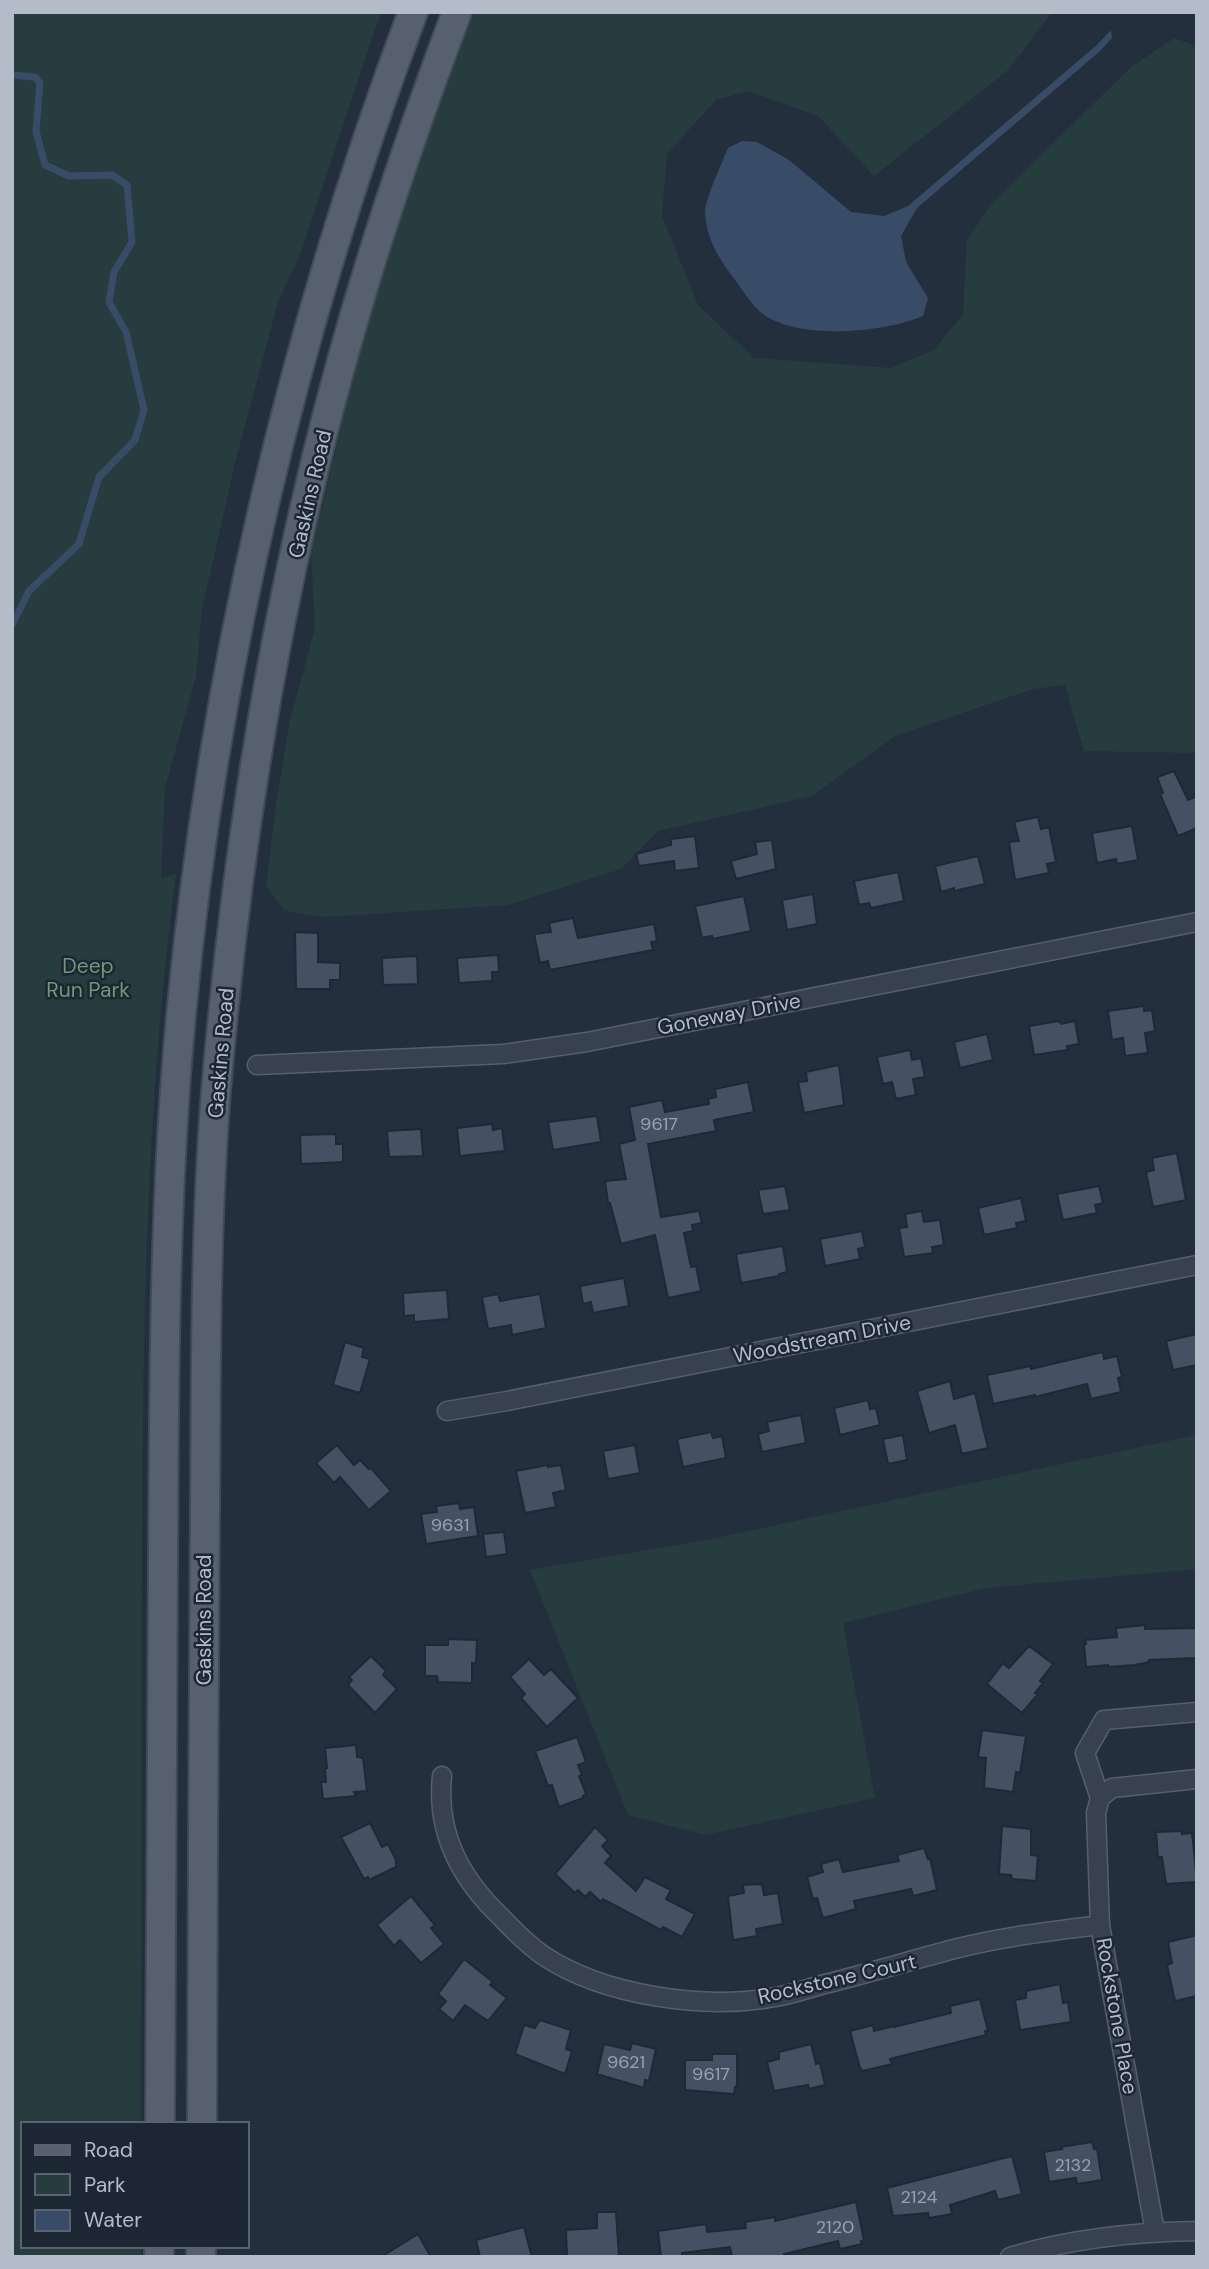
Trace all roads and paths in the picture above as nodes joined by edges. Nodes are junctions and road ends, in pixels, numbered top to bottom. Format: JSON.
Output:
{"nodes":[{"id":1,"x":412,"y":12,"type":"edge"},
{"id":2,"x":457,"y":12,"type":"edge"},
{"id":3,"x":1197,"y":922,"type":"edge"},
{"id":4,"x":257,"y":1065,"type":"dead end"},
{"id":5,"x":1197,"y":1265,"type":"edge"},
{"id":6,"x":447,"y":1411,"type":"dead end"},
{"id":7,"x":1197,"y":1712,"type":"edge"},
{"id":8,"x":442,"y":1776,"type":"dead end"},
{"id":9,"x":1197,"y":1779,"type":"edge"},
{"id":10,"x":1100,"y":1798,"type":"junction"},
{"id":11,"x":1100,"y":1925,"type":"junction"},
{"id":12,"x":160,"y":2122,"type":"edge"},
{"id":13,"x":202,"y":2122,"type":"edge"},
{"id":14,"x":1197,"y":2231,"type":"edge"},
{"id":15,"x":1155,"y":2232,"type":"junction"},
{"id":16,"x":1010,"y":2257,"type":"edge"}],
"edges":[{"from":1,"to":12,"type":"main road","name":"Gaskins Road"},
{"from":2,"to":13,"type":"main road","name":"Gaskins Road"},
{"from":3,"to":4,"type":"street","name":"Goneway Drive"},
{"from":5,"to":6,"type":"street","name":"Woodstream Drive"},
{"from":7,"to":10,"type":"street","name":"Rockstone Place"},
{"from":8,"to":11,"type":"street","name":"Rockstone Court"},
{"from":9,"to":10,"type":"street"},
{"from":10,"to":11,"type":"street","name":"Rockstone Place"},
{"from":11,"to":15,"type":"street","name":"Rockstone Place"},
{"from":14,"to":15,"type":"street"},
{"from":15,"to":16,"type":"street"}]}
